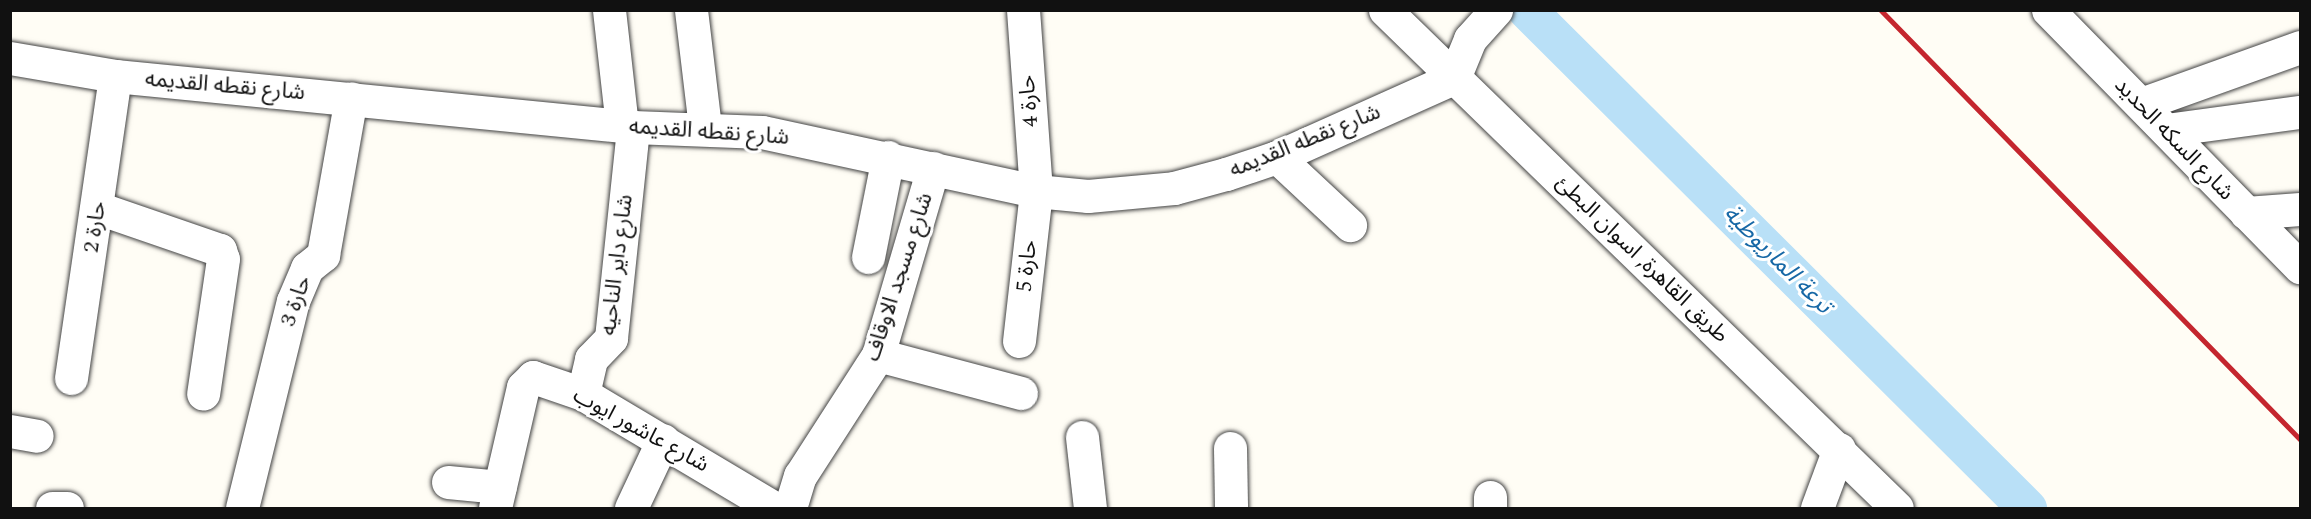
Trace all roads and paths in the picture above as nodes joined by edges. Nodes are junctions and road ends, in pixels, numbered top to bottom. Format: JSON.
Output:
{"nodes":[{"id":1,"x":609,"y":10,"type":"edge"},
{"id":2,"x":691,"y":10,"type":"edge"},
{"id":3,"x":1023,"y":10,"type":"edge"},
{"id":4,"x":1385,"y":10,"type":"edge"},
{"id":5,"x":2048,"y":10,"type":"edge"},
{"id":6,"x":1489,"y":16,"type":"edge"},
{"id":7,"x":2301,"y":47,"type":"edge"},
{"id":8,"x":10,"y":58,"type":"edge"},
{"id":9,"x":115,"y":76,"type":"junction"},
{"id":10,"x":1454,"y":78,"type":"junction"},
{"id":11,"x":351,"y":98,"type":"junction"},
{"id":12,"x":2141,"y":104,"type":"junction"},
{"id":13,"x":2301,"y":112,"type":"edge"},
{"id":14,"x":627,"y":126,"type":"junction"},
{"id":15,"x":705,"y":127,"type":"junction"},
{"id":16,"x":2166,"y":130,"type":"junction"},
{"id":17,"x":888,"y":157,"type":"junction"},
{"id":18,"x":1277,"y":157,"type":"junction"},
{"id":19,"x":933,"y":168,"type":"junction"},
{"id":20,"x":1036,"y":191,"type":"junction"},
{"id":21,"x":98,"y":208,"type":"junction"},
{"id":22,"x":2301,"y":209,"type":"edge"},
{"id":23,"x":2246,"y":213,"type":"junction"},
{"id":24,"x":1350,"y":225,"type":"dead end"},
{"id":25,"x":868,"y":257,"type":"dead end"},
{"id":26,"x":2301,"y":267,"type":"edge"},
{"id":27,"x":1019,"y":341,"type":"dead end"},
{"id":28,"x":878,"y":355,"type":"junction"},
{"id":29,"x":71,"y":378,"type":"dead end"},
{"id":30,"x":1021,"y":393,"type":"dead end"},
{"id":31,"x":203,"y":394,"type":"dead end"},
{"id":32,"x":583,"y":394,"type":"junction"},
{"id":33,"x":1082,"y":437,"type":"dead end"},
{"id":34,"x":663,"y":440,"type":"junction"},
{"id":35,"x":1230,"y":447,"type":"dead end"},
{"id":36,"x":1839,"y":449,"type":"junction"},
{"id":37,"x":448,"y":482,"type":"dead end"},
{"id":38,"x":497,"y":498,"type":"edge"},
{"id":39,"x":52,"y":508,"type":"edge"},
{"id":40,"x":67,"y":508,"type":"edge"},
{"id":41,"x":242,"y":508,"type":"edge"},
{"id":42,"x":631,"y":508,"type":"edge"},
{"id":43,"x":774,"y":508,"type":"edge"},
{"id":44,"x":790,"y":508,"type":"edge"},
{"id":45,"x":1090,"y":508,"type":"edge"},
{"id":46,"x":1231,"y":508,"type":"edge"},
{"id":47,"x":1817,"y":508,"type":"edge"},
{"id":48,"x":1897,"y":508,"type":"edge"}],
"edges":[{"from":1,"to":14,"type":"street","name":"شارع داير الناحيه"},
{"from":2,"to":15,"type":"street"},
{"from":3,"to":20,"type":"street","name":"حارة 4"},
{"from":4,"to":10,"type":"street","name":"طريق القاهرة, اسوان البطئ"},
{"from":5,"to":12,"type":"street","name":"شارع السكه الحديد"},
{"from":6,"to":10,"type":"street"},
{"from":7,"to":12,"type":"street"},
{"from":8,"to":9,"type":"street","name":"شارع نقطه القديمه"},
{"from":9,"to":11,"type":"street","name":"شارع نقطه القديمه"},
{"from":9,"to":21,"type":"street","name":"حارة 2"},
{"from":10,"to":18,"type":"street","name":"شارع نقطه القديمه"},
{"from":10,"to":36,"type":"street","name":"طريق القاهرة, اسوان البطئ"},
{"from":11,"to":14,"type":"street","name":"شارع نقطه القديمه"},
{"from":11,"to":41,"type":"street","name":"حارة 3"},
{"from":12,"to":16,"type":"street","name":"شارع السكه الحديد"},
{"from":13,"to":16,"type":"street"},
{"from":14,"to":15,"type":"street","name":"شارع نقطه القديمه"},
{"from":14,"to":32,"type":"street","name":"شارع داير الناحيه"},
{"from":15,"to":17,"type":"street","name":"شارع نقطه القديمه"},
{"from":16,"to":23,"type":"street","name":"شارع السكه الحديد"},
{"from":17,"to":19,"type":"street","name":"شارع نقطه القديمه"},
{"from":17,"to":25,"type":"street"},
{"from":18,"to":20,"type":"street","name":"شارع نقطه القديمه"},
{"from":18,"to":24,"type":"street"},
{"from":19,"to":20,"type":"street","name":"شارع نقطه القديمه"},
{"from":19,"to":28,"type":"street","name":"شارع مسجد الاوقاف"},
{"from":20,"to":27,"type":"street","name":"حارة 5"},
{"from":21,"to":29,"type":"street","name":"حارة 2"},
{"from":21,"to":31,"type":"street"},
{"from":22,"to":23,"type":"street"},
{"from":23,"to":26,"type":"street","name":"شارع السكه الحديد"},
{"from":28,"to":30,"type":"street"},
{"from":28,"to":44,"type":"street","name":"شارع مسجد الاوقاف"},
{"from":32,"to":34,"type":"street","name":"شارع عاشور ايوب"},
{"from":32,"to":38,"type":"street","name":"شارع عاشور ايوب"},
{"from":33,"to":45,"type":"street"},
{"from":34,"to":42,"type":"street"},
{"from":34,"to":43,"type":"street","name":"شارع عاشور ايوب"},
{"from":35,"to":46,"type":"street"},
{"from":36,"to":47,"type":"street"},
{"from":36,"to":48,"type":"street","name":"طريق القاهرة, اسوان البطئ"},
{"from":37,"to":38,"type":"street"},
{"from":39,"to":40,"type":"street"}]}
